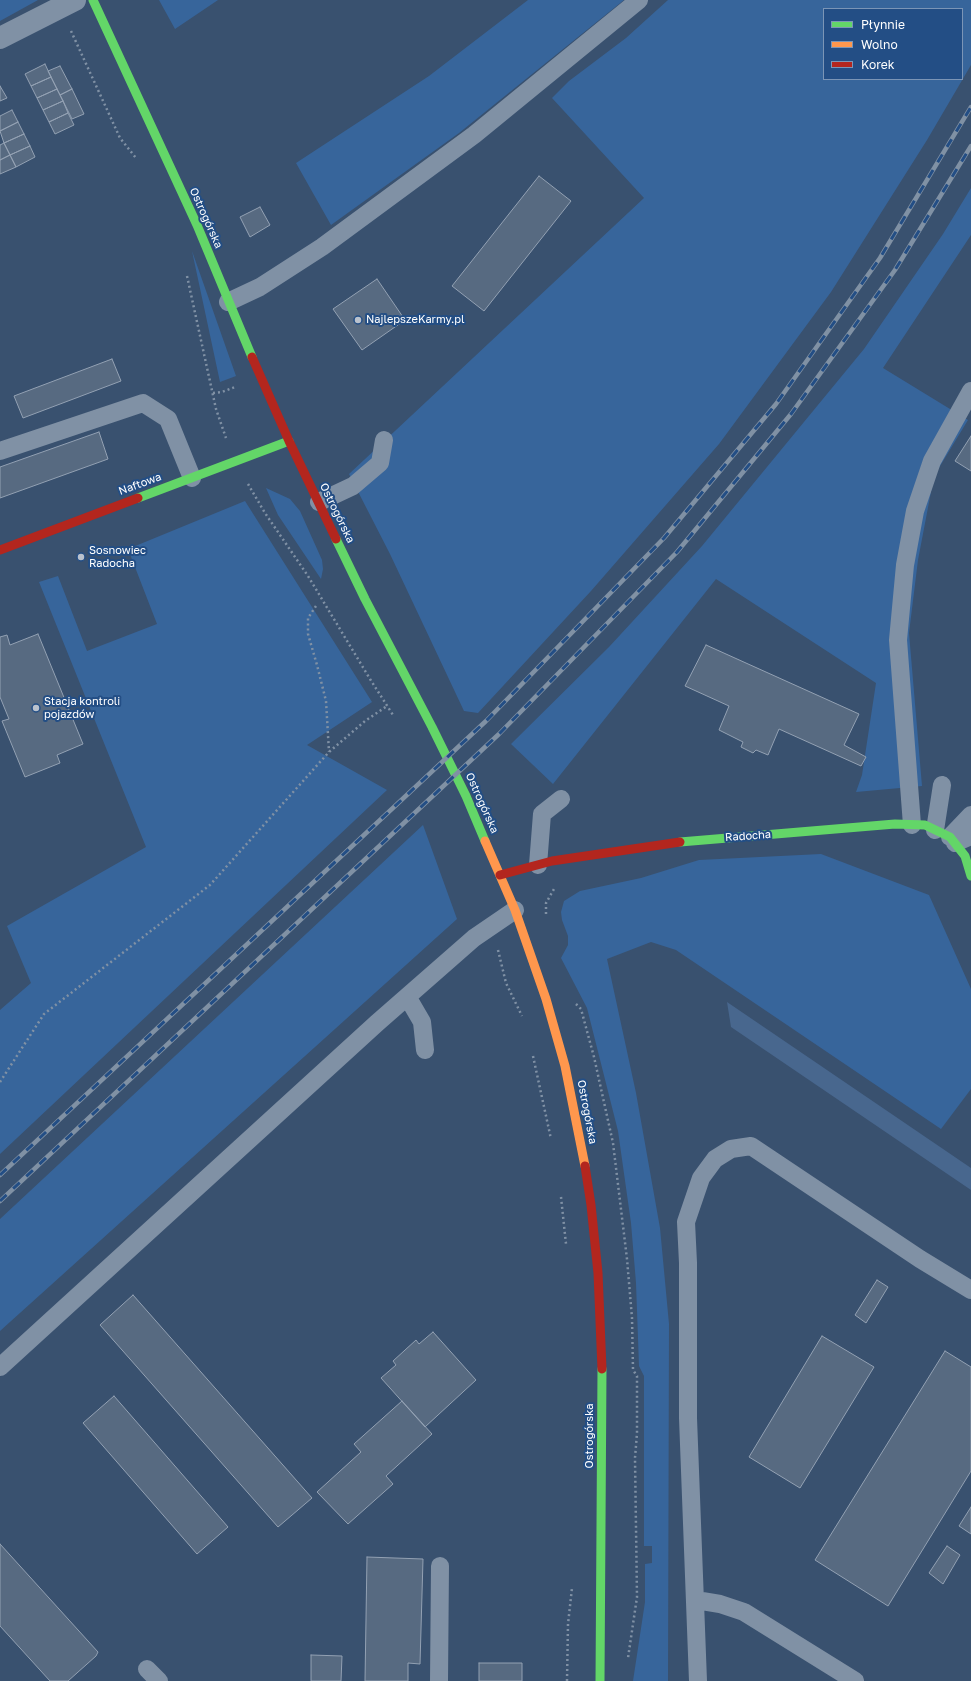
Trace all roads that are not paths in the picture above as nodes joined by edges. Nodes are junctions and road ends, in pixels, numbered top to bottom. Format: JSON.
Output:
{"nodes":[{"id":1,"x":93,"y":0,"type":"edge"},
{"id":2,"x":639,"y":0,"type":"edge"},
{"id":3,"x":68,"y":4,"type":"edge"},
{"id":4,"x":0,"y":38,"type":"edge"},
{"id":5,"x":228,"y":302,"type":"junction"},
{"id":6,"x":971,"y":391,"type":"edge"},
{"id":7,"x":384,"y":440,"type":"dead end"},
{"id":8,"x":289,"y":442,"type":"junction"},
{"id":9,"x":0,"y":451,"type":"edge"},
{"id":10,"x":192,"y":478,"type":"junction"},
{"id":11,"x":319,"y":502,"type":"junction"},
{"id":12,"x":0,"y":550,"type":"edge"},
{"id":13,"x":942,"y":785,"type":"dead end"},
{"id":14,"x":561,"y":800,"type":"dead end"},
{"id":15,"x":971,"y":815,"type":"edge"},
{"id":16,"x":912,"y":825,"type":"junction"},
{"id":17,"x":958,"y":843,"type":"edge"},
{"id":18,"x":538,"y":865,"type":"junction"},
{"id":19,"x":500,"y":875,"type":"junction"},
{"id":20,"x":971,"y":876,"type":"edge"},
{"id":21,"x":515,"y":910,"type":"junction"},
{"id":22,"x":408,"y":998,"type":"junction"},
{"id":23,"x":425,"y":1050,"type":"dead end"},
{"id":24,"x":971,"y":1290,"type":"edge"},
{"id":25,"x":0,"y":1367,"type":"edge"},
{"id":26,"x":440,"y":1566,"type":"dead end"},
{"id":27,"x":696,"y":1600,"type":"junction"},
{"id":28,"x":147,"y":1669,"type":"dead end"},
{"id":29,"x":159,"y":1681,"type":"edge"},
{"id":30,"x":439,"y":1681,"type":"edge"},
{"id":31,"x":600,"y":1681,"type":"edge"},
{"id":32,"x":698,"y":1681,"type":"edge"},
{"id":33,"x":855,"y":1681,"type":"edge"}],
"edges":[{"from":1,"to":5,"type":"street","name":"Ostrogórska"},
{"from":2,"to":5,"type":"lane"},
{"from":3,"to":4,"type":"street"},
{"from":5,"to":8,"type":"street","name":"Ostrogórska"},
{"from":6,"to":16,"type":"lane"},
{"from":7,"to":11,"type":"lane"},
{"from":8,"to":10,"type":"street","name":"Naftowa"},
{"from":8,"to":11,"type":"street","name":"Ostrogórska"},
{"from":9,"to":10,"type":"lane"},
{"from":10,"to":12,"type":"street","name":"Naftowa"},
{"from":11,"to":19,"type":"street","name":"Ostrogórska"},
{"from":13,"to":17,"type":"lane"},
{"from":14,"to":18,"type":"lane"},
{"from":15,"to":17,"type":"lane"},
{"from":16,"to":17,"type":"street","name":"Radocha"},
{"from":16,"to":18,"type":"street","name":"Radocha"},
{"from":17,"to":20,"type":"street"},
{"from":18,"to":19,"type":"street","name":"Radocha"},
{"from":19,"to":21,"type":"street","name":"Ostrogórska"},
{"from":21,"to":22,"type":"lane"},
{"from":21,"to":31,"type":"street","name":"Ostrogórska"},
{"from":22,"to":23,"type":"lane"},
{"from":22,"to":25,"type":"lane"},
{"from":24,"to":27,"type":"lane"},
{"from":26,"to":30,"type":"lane"},
{"from":27,"to":32,"type":"lane"},
{"from":27,"to":33,"type":"lane"},
{"from":28,"to":29,"type":"lane"}]}
